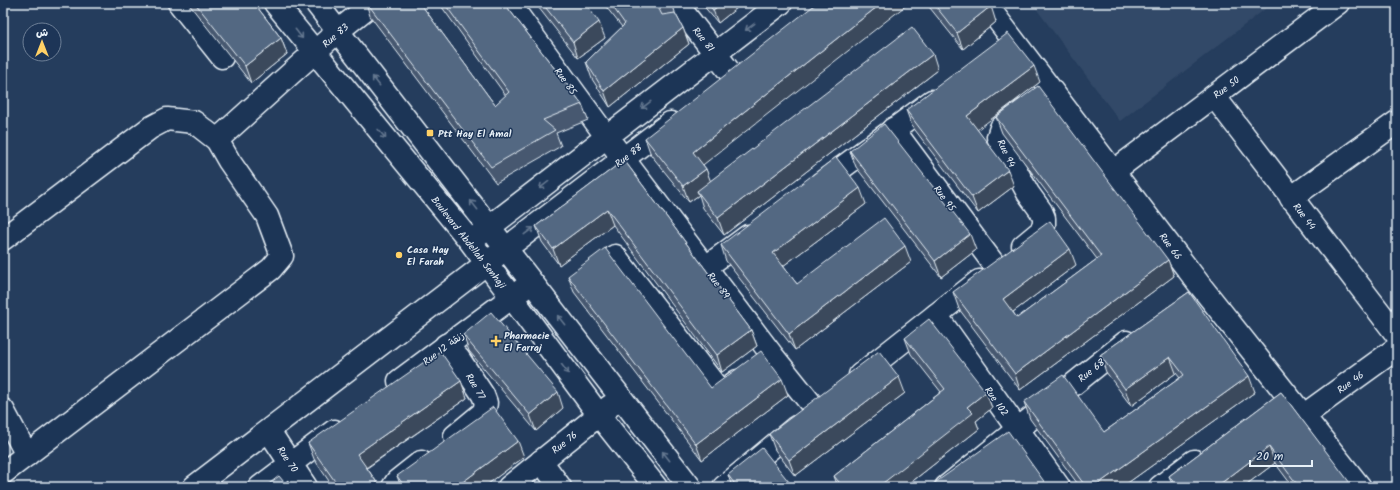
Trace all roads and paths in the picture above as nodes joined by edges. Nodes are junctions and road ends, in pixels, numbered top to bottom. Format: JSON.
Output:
{"nodes":[{"id":1,"x":179,"y":3,"type":"edge"},
{"id":2,"x":275,"y":3,"type":"edge"},
{"id":3,"x":316,"y":3,"type":"edge"},
{"id":4,"x":373,"y":3,"type":"edge"},
{"id":5,"x":509,"y":3,"type":"edge"},
{"id":6,"x":676,"y":3,"type":"edge"},
{"id":7,"x":781,"y":3,"type":"edge"},
{"id":8,"x":985,"y":3,"type":"edge"},
{"id":9,"x":1338,"y":3,"type":"edge"},
{"id":10,"x":338,"y":32,"type":"junction"},
{"id":11,"x":1014,"y":40,"type":"junction"},
{"id":12,"x":315,"y":53,"type":"junction"},
{"id":13,"x":716,"y":53,"type":"junction"},
{"id":14,"x":995,"y":54,"type":"edge"},
{"id":15,"x":222,"y":57,"type":"edge"},
{"id":16,"x":751,"y":61,"type":"edge"},
{"id":17,"x":732,"y":75,"type":"junction"},
{"id":18,"x":950,"y":87,"type":"edge"},
{"id":19,"x":714,"y":89,"type":"edge"},
{"id":20,"x":1053,"y":89,"type":"junction"},
{"id":21,"x":1214,"y":96,"type":"junction"},
{"id":22,"x":684,"y":112,"type":"edge"},
{"id":23,"x":1397,"y":122,"type":"edge"},
{"id":24,"x":893,"y":129,"type":"junction"},
{"id":25,"x":606,"y":136,"type":"junction"},
{"id":26,"x":217,"y":140,"type":"junction"},
{"id":27,"x":624,"y":158,"type":"junction"},
{"id":28,"x":1114,"y":171,"type":"junction"},
{"id":29,"x":806,"y":194,"type":"edge"},
{"id":30,"x":1291,"y":198,"type":"junction"},
{"id":31,"x":762,"y":226,"type":"edge"},
{"id":32,"x":491,"y":227,"type":"junction"},
{"id":33,"x":3,"y":239,"type":"edge"},
{"id":34,"x":470,"y":241,"type":"junction"},
{"id":35,"x":506,"y":248,"type":"junction"},
{"id":36,"x":615,"y":256,"type":"dead end"},
{"id":37,"x":486,"y":262,"type":"junction"},
{"id":38,"x":706,"y":267,"type":"junction"},
{"id":39,"x":996,"y":267,"type":"junction"},
{"id":40,"x":532,"y":282,"type":"junction"},
{"id":41,"x":1199,"y":284,"type":"junction"},
{"id":42,"x":512,"y":298,"type":"junction"},
{"id":43,"x":1181,"y":298,"type":"edge"},
{"id":44,"x":936,"y":315,"type":"junction"},
{"id":45,"x":1145,"y":327,"type":"edge"},
{"id":46,"x":1397,"y":335,"type":"edge"},
{"id":47,"x":446,"y":345,"type":"junction"},
{"id":48,"x":1397,"y":348,"type":"edge"},
{"id":49,"x":761,"y":363,"type":"junction"},
{"id":50,"x":385,"y":392,"type":"edge"},
{"id":51,"x":1285,"y":392,"type":"junction"},
{"id":52,"x":620,"y":398,"type":"junction"},
{"id":53,"x":1266,"y":406,"type":"edge"},
{"id":54,"x":3,"y":410,"type":"edge"},
{"id":55,"x":816,"y":410,"type":"junction"},
{"id":56,"x":599,"y":414,"type":"junction"},
{"id":57,"x":1303,"y":416,"type":"junction"},
{"id":58,"x":348,"y":421,"type":"edge"},
{"id":59,"x":1017,"y":429,"type":"junction"},
{"id":60,"x":269,"y":431,"type":"junction"},
{"id":61,"x":1210,"y":449,"type":"edge"},
{"id":62,"x":27,"y":455,"type":"junction"},
{"id":63,"x":541,"y":461,"type":"junction"},
{"id":64,"x":292,"y":464,"type":"junction"},
{"id":65,"x":3,"y":473,"type":"edge"},
{"id":66,"x":194,"y":487,"type":"edge"},
{"id":67,"x":260,"y":487,"type":"edge"},
{"id":68,"x":306,"y":487,"type":"edge"},
{"id":69,"x":393,"y":487,"type":"edge"},
{"id":70,"x":509,"y":487,"type":"edge"},
{"id":71,"x":560,"y":487,"type":"edge"},
{"id":72,"x":656,"y":487,"type":"edge"},
{"id":73,"x":690,"y":487,"type":"edge"},
{"id":74,"x":724,"y":487,"type":"edge"},
{"id":75,"x":946,"y":487,"type":"edge"},
{"id":76,"x":1059,"y":487,"type":"edge"},
{"id":77,"x":1160,"y":487,"type":"edge"},
{"id":78,"x":1360,"y":487,"type":"edge"}],
"edges":[{"from":1,"to":15,"type":"street"},
{"from":2,"to":12,"type":"street","name":"Boulevard Abdellah Senhaji","one_way":true},
{"from":3,"to":10,"type":"street"},
{"from":4,"to":10,"type":"street","name":"Rue 83"},
{"from":5,"to":25,"type":"street","name":"Rue 85"},
{"from":6,"to":13,"type":"street","name":"Rue 81"},
{"from":7,"to":13,"type":"street","one_way":true},
{"from":8,"to":11,"type":"street","name":"Rue 66"},
{"from":9,"to":21,"type":"street","name":"Rue 50"},
{"from":10,"to":12,"type":"street","name":"Rue 83"},
{"from":32,"to":10,"type":"street","one_way":true},
{"from":11,"to":14,"type":"street"},
{"from":11,"to":20,"type":"street","name":"Rue 66"},
{"from":12,"to":26,"type":"street","name":"Rue 83"},
{"from":12,"to":34,"type":"street","name":"Boulevard Abdellah Senhaji","one_way":true},
{"from":13,"to":17,"type":"street","name":"Rue 81"},
{"from":13,"to":25,"type":"street","one_way":true},
{"from":16,"to":17,"type":"street"},
{"from":17,"to":19,"type":"street"},
{"from":18,"to":24,"type":"street"},
{"from":20,"to":28,"type":"street","name":"Rue 66"},
{"from":20,"to":39,"type":"street","name":"Rue 94"},
{"from":21,"to":28,"type":"street","name":"Rue 50"},
{"from":21,"to":30,"type":"street","name":"Rue 44"},
{"from":22,"to":27,"type":"street","name":"Rue 88"},
{"from":23,"to":30,"type":"street"},
{"from":24,"to":29,"type":"street"},
{"from":24,"to":39,"type":"street","name":"Rue 95"},
{"from":25,"to":27,"type":"street","name":"Rue 85"},
{"from":25,"to":32,"type":"street","one_way":true},
{"from":26,"to":33,"type":"street"},
{"from":26,"to":62,"type":"street"},
{"from":35,"to":27,"type":"street","name":"Rue 88","one_way":true},
{"from":27,"to":38,"type":"street","name":"Rue 89"},
{"from":28,"to":41,"type":"street","name":"Rue 66"},
{"from":30,"to":46,"type":"street","name":"Rue 44"},
{"from":31,"to":38,"type":"street"},
{"from":32,"to":34,"type":"street"},
{"from":32,"to":35,"type":"street"},
{"from":34,"to":37,"type":"street","name":"Boulevard Abdellah Senhaji"},
{"from":35,"to":37,"type":"street","name":"Rue 88"},
{"from":35,"to":40,"type":"street"},
{"from":36,"to":49,"type":"street"},
{"from":37,"to":42,"type":"street","name":"Boulevard Abdellah Senhaji"},
{"from":37,"to":60,"type":"street","name":"Rue 88"},
{"from":38,"to":49,"type":"street","name":"Rue 89"},
{"from":39,"to":44,"type":"street"},
{"from":40,"to":42,"type":"street","name":"Rue 12 زنقة"},
{"from":52,"to":40,"type":"street","one_way":true},
{"from":41,"to":43,"type":"street"},
{"from":41,"to":51,"type":"street","name":"Rue 66"},
{"from":42,"to":47,"type":"street","name":"Rue 12 زنقة"},
{"from":42,"to":56,"type":"street","name":"Boulevard Abdellah Senhaji","one_way":true},
{"from":44,"to":55,"type":"street"},
{"from":44,"to":59,"type":"street","name":"Rue 102"},
{"from":45,"to":59,"type":"street","name":"Rue 68"},
{"from":47,"to":50,"type":"street","name":"Rue 12 زنقة"},
{"from":47,"to":69,"type":"street","name":"Rue 77"},
{"from":48,"to":57,"type":"street","name":"Rue 46"},
{"from":49,"to":55,"type":"street","name":"Rue 89"},
{"from":51,"to":53,"type":"street"},
{"from":51,"to":57,"type":"street","name":"Rue 66"},
{"from":52,"to":56,"type":"street","name":"Rue 76"},
{"from":73,"to":52,"type":"street","one_way":true},
{"from":54,"to":62,"type":"street"},
{"from":55,"to":74,"type":"street"},
{"from":56,"to":63,"type":"street","name":"Rue 76"},
{"from":56,"to":72,"type":"street","name":"Boulevard Abdellah Senhaji"},
{"from":57,"to":78,"type":"street","name":"Rue 66"},
{"from":58,"to":64,"type":"street"},
{"from":59,"to":75,"type":"street","name":"Rue 68"},
{"from":59,"to":76,"type":"street","name":"Rue 102"},
{"from":60,"to":64,"type":"street","name":"Rue 70"},
{"from":60,"to":66,"type":"street","name":"Rue 88"},
{"from":61,"to":77,"type":"street"},
{"from":62,"to":65,"type":"street"},
{"from":63,"to":70,"type":"street","name":"Rue 76"},
{"from":63,"to":71,"type":"street"},
{"from":64,"to":67,"type":"street"},
{"from":64,"to":68,"type":"street","name":"Rue 70"}]}
